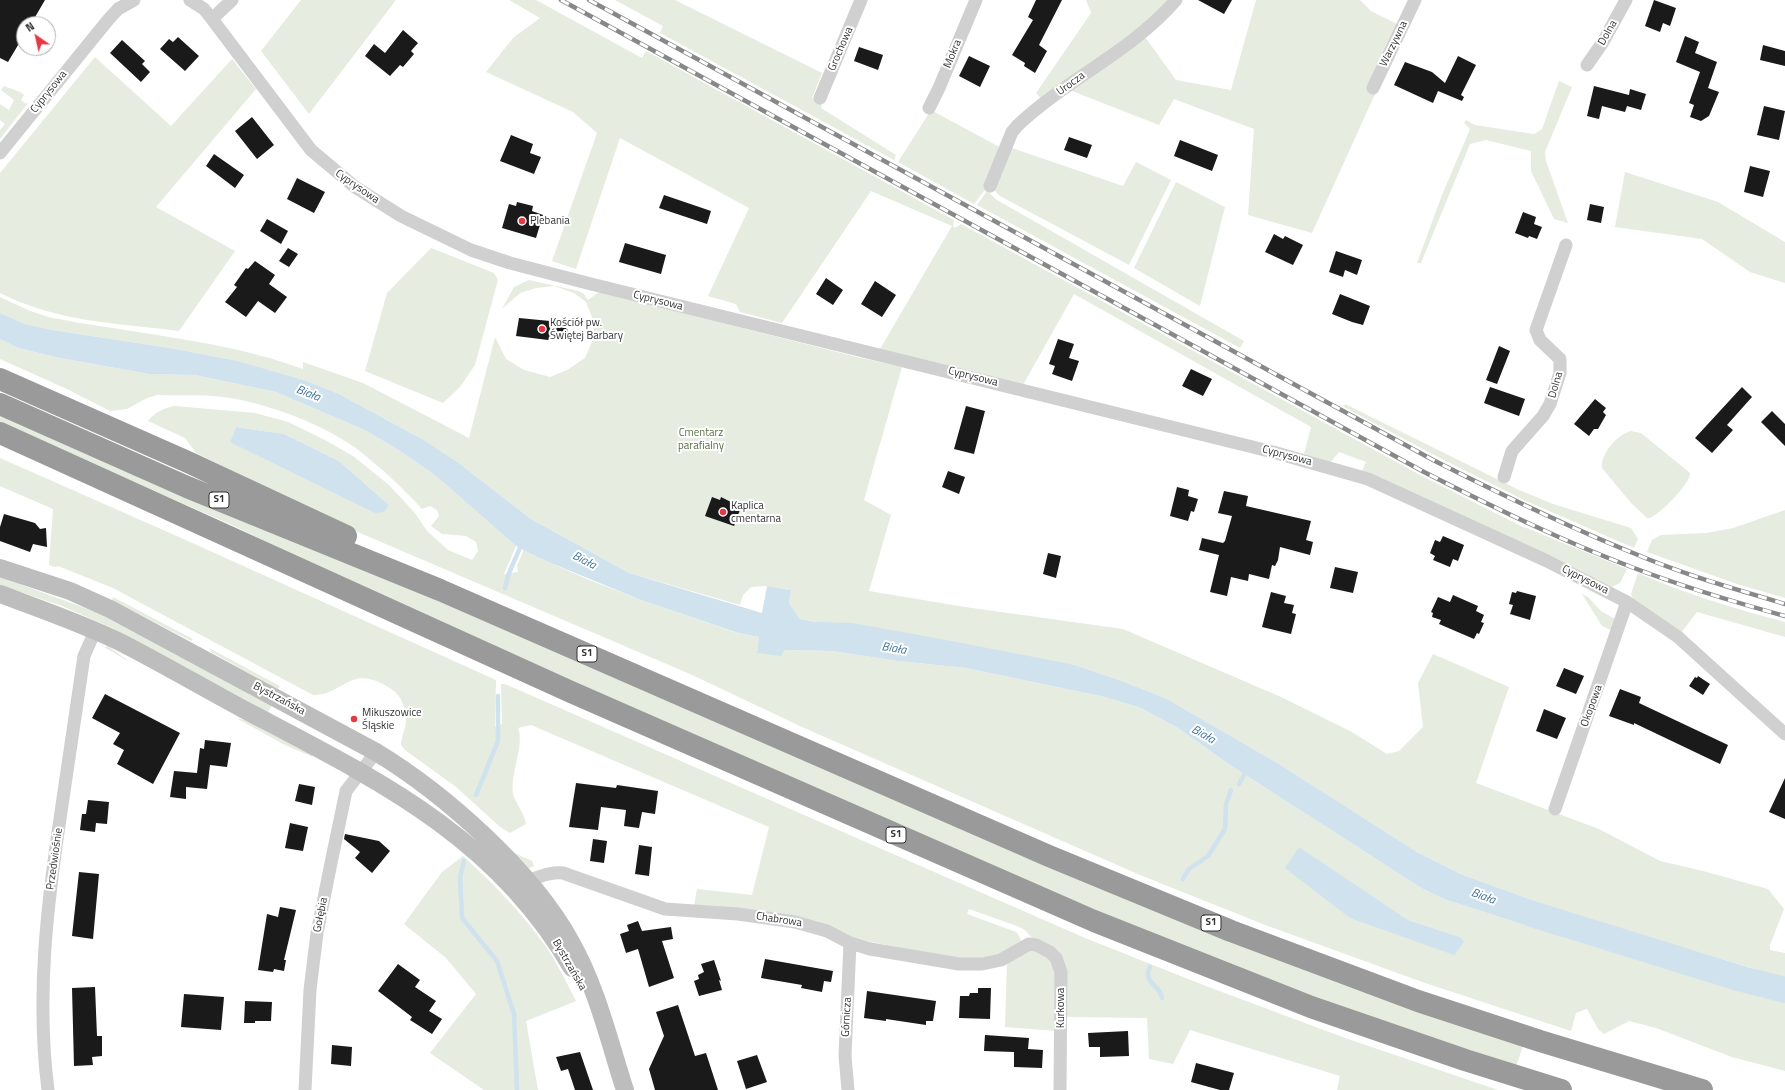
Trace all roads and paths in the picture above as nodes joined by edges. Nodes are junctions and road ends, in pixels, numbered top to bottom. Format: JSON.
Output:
{"nodes":[{"id":1,"x":134,"y":0,"type":"edge"},
{"id":2,"x":190,"y":0,"type":"edge"},
{"id":3,"x":232,"y":0,"type":"edge"},
{"id":4,"x":862,"y":0,"type":"edge"},
{"id":5,"x":976,"y":0,"type":"edge"},
{"id":6,"x":1176,"y":0,"type":"edge"},
{"id":7,"x":1415,"y":0,"type":"edge"},
{"id":8,"x":1626,"y":0,"type":"edge"},
{"id":9,"x":212,"y":19,"type":"junction"},
{"id":10,"x":1587,"y":65,"type":"dead end"},
{"id":11,"x":1373,"y":88,"type":"dead end"},
{"id":12,"x":820,"y":98,"type":"dead end"},
{"id":13,"x":929,"y":108,"type":"dead end"},
{"id":14,"x":0,"y":152,"type":"edge"},
{"id":15,"x":990,"y":186,"type":"dead end"},
{"id":16,"x":1566,"y":245,"type":"dead end"},
{"id":17,"x":0,"y":378,"type":"edge"},
{"id":18,"x":0,"y":404,"type":"edge"},
{"id":19,"x":0,"y":433,"type":"edge"},
{"id":20,"x":1504,"y":477,"type":"dead end"},
{"id":21,"x":0,"y":568,"type":"edge"},
{"id":22,"x":440,"y":590,"type":"junction"},
{"id":23,"x":0,"y":594,"type":"edge"},
{"id":24,"x":1628,"y":602,"type":"junction"},
{"id":25,"x":95,"y":631,"type":"junction"},
{"id":26,"x":1785,"y":734,"type":"edge"},
{"id":27,"x":376,"y":752,"type":"junction"},
{"id":28,"x":359,"y":772,"type":"junction"},
{"id":29,"x":1555,"y":809,"type":"dead end"},
{"id":30,"x":506,"y":879,"type":"junction"},
{"id":31,"x":526,"y":881,"type":"junction"},
{"id":32,"x":850,"y":943,"type":"junction"},
{"id":33,"x":1029,"y":944,"type":"joint"},
{"id":34,"x":615,"y":1061,"type":"junction"},
{"id":35,"x":48,"y":1090,"type":"edge"},
{"id":36,"x":305,"y":1090,"type":"edge"},
{"id":37,"x":625,"y":1090,"type":"edge"},
{"id":38,"x":848,"y":1090,"type":"edge"},
{"id":39,"x":1060,"y":1090,"type":"edge"},
{"id":40,"x":1561,"y":1090,"type":"edge"},
{"id":41,"x":1702,"y":1090,"type":"edge"}],
"edges":[{"from":1,"to":14,"type":"street","name":"Cyprysowa"},
{"from":2,"to":9,"type":"street","name":"Cyprysowa"},
{"from":3,"to":9,"type":"street"},
{"from":4,"to":12,"type":"street","name":"Grochowa"},
{"from":5,"to":13,"type":"street","name":"Mokra"},
{"from":6,"to":15,"type":"street","name":"Urocza"},
{"from":7,"to":11,"type":"street","name":"Warzywna"},
{"from":8,"to":10,"type":"street","name":"Dolna"},
{"from":9,"to":24,"type":"street","name":"Cyprysowa"},
{"from":16,"to":20,"type":"street","name":"Dolna"},
{"from":17,"to":22,"type":"highway"},
{"from":18,"to":22,"type":"highway","number":"S1"},
{"from":19,"to":40,"type":"highway","number":"S1"},
{"from":21,"to":27,"type":"main road","name":"Bystrzańska"},
{"from":22,"to":41,"type":"highway","number":"S1"},
{"from":23,"to":25,"type":"main road","name":"Bystrzańska"},
{"from":24,"to":26,"type":"street","name":"Cyprysowa"},
{"from":24,"to":29,"type":"street","name":"Okopowa"},
{"from":25,"to":28,"type":"main road","name":"Bystrzańska"},
{"from":25,"to":35,"type":"street","name":"Przedwiośnie"},
{"from":27,"to":28,"type":"street","name":"Gołębia"},
{"from":27,"to":31,"type":"main road","name":"Bystrzańska"},
{"from":28,"to":30,"type":"main road","name":"Bystrzańska"},
{"from":28,"to":36,"type":"street","name":"Gołębia"},
{"from":30,"to":31,"type":"street"},
{"from":30,"to":34,"type":"main road","name":"Bystrzańska"},
{"from":31,"to":32,"type":"street","name":"Chabrowa"},
{"from":31,"to":34,"type":"main road","name":"Bystrzańska"},
{"from":32,"to":33,"type":"street","name":"Chabrowa"},
{"from":32,"to":38,"type":"street","name":"Górnicza"},
{"from":33,"to":39,"type":"street","name":"Kurkowa"},
{"from":34,"to":37,"type":"main road","name":"Bystrzańska"}]}
